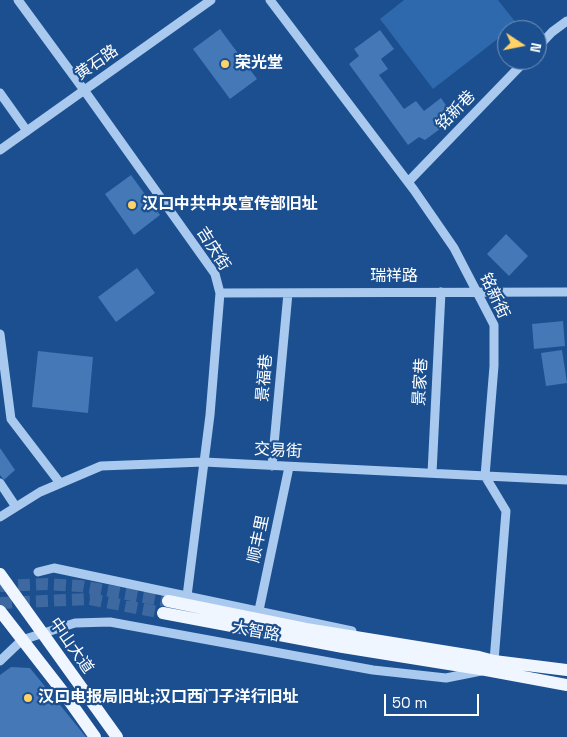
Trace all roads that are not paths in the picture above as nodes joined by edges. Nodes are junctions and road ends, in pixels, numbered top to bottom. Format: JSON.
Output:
{"nodes":[{"id":1,"x":18,"y":0,"type":"edge"},
{"id":2,"x":211,"y":0,"type":"edge"},
{"id":3,"x":270,"y":0,"type":"edge"},
{"id":4,"x":567,"y":21,"type":"edge"},
{"id":5,"x":547,"y":37,"type":"edge"},
{"id":6,"x":516,"y":70,"type":"edge"},
{"id":7,"x":84,"y":90,"type":"junction"},
{"id":8,"x":0,"y":93,"type":"edge"},
{"id":9,"x":26,"y":131,"type":"junction"},
{"id":10,"x":0,"y":150,"type":"edge"},
{"id":11,"x":408,"y":182,"type":"junction"},
{"id":12,"x":441,"y":292,"type":"junction"},
{"id":13,"x":477,"y":292,"type":"junction"},
{"id":14,"x":567,"y":292,"type":"edge"},
{"id":15,"x":288,"y":293,"type":"junction"},
{"id":16,"x":220,"y":294,"type":"junction"},
{"id":17,"x":0,"y":334,"type":"edge"},
{"id":18,"x":204,"y":462,"type":"junction"},
{"id":19,"x":272,"y":466,"type":"junction"},
{"id":20,"x":290,"y":467,"type":"junction"},
{"id":21,"x":432,"y":473,"type":"junction"},
{"id":22,"x":485,"y":476,"type":"junction"},
{"id":23,"x":567,"y":480,"type":"edge"},
{"id":24,"x":0,"y":483,"type":"edge"},
{"id":25,"x":60,"y":483,"type":"junction"},
{"id":26,"x":16,"y":507,"type":"junction"},
{"id":27,"x":0,"y":517,"type":"edge"},
{"id":28,"x":38,"y":572,"type":"dead end"},
{"id":29,"x":0,"y":574,"type":"edge"},
{"id":30,"x":187,"y":596,"type":"junction"},
{"id":31,"x":0,"y":611,"type":"edge"},
{"id":32,"x":258,"y":615,"type":"junction"},
{"id":33,"x":43,"y":634,"type":"junction"},
{"id":34,"x":22,"y":640,"type":"junction"},
{"id":35,"x":0,"y":662,"type":"edge"},
{"id":36,"x":490,"y":666,"type":"junction"},
{"id":37,"x":567,"y":670,"type":"edge"},
{"id":38,"x":567,"y":685,"type":"edge"},
{"id":39,"x":95,"y":737,"type":"edge"},
{"id":40,"x":117,"y":737,"type":"edge"}],
"edges":[{"from":1,"to":7,"type":"street","name":"吉庆街"},
{"from":2,"to":7,"type":"street","name":"黄石路"},
{"from":3,"to":11,"type":"street","name":"铭新街"},
{"from":4,"to":5,"type":"street"},
{"from":6,"to":11,"type":"street","name":"铭新巷"},
{"from":7,"to":9,"type":"street","name":"黄石路"},
{"from":7,"to":16,"type":"street","name":"吉庆街"},
{"from":8,"to":9,"type":"street"},
{"from":9,"to":10,"type":"street","name":"黄石路"},
{"from":11,"to":13,"type":"street","name":"铭新街"},
{"from":12,"to":13,"type":"street","name":"瑞祥路"},
{"from":12,"to":15,"type":"street","name":"瑞祥路"},
{"from":12,"to":21,"type":"street","name":"景家巷"},
{"from":13,"to":14,"type":"street","name":"瑞祥路"},
{"from":13,"to":22,"type":"street","name":"铭新街"},
{"from":15,"to":16,"type":"street","name":"瑞祥路"},
{"from":15,"to":19,"type":"street","name":"景福巷"},
{"from":16,"to":18,"type":"street","name":"吉庆街"},
{"from":17,"to":25,"type":"street"},
{"from":18,"to":19,"type":"street","name":"交易街"},
{"from":18,"to":25,"type":"street","name":"交易街"},
{"from":18,"to":30,"type":"street","name":"吉庆街"},
{"from":19,"to":20,"type":"street","name":"交易街"},
{"from":20,"to":21,"type":"street","name":"交易街"},
{"from":20,"to":32,"type":"street","name":"顺丰里"},
{"from":21,"to":22,"type":"street","name":"交易街"},
{"from":22,"to":23,"type":"street","name":"交易街"},
{"from":22,"to":36,"type":"street"},
{"from":24,"to":26,"type":"street"},
{"from":25,"to":26,"type":"street","name":"交易街"},
{"from":26,"to":27,"type":"street","name":"交易街"},
{"from":28,"to":30,"type":"street","name":"大智路"},
{"from":29,"to":33,"type":"main road","name":"中山大道"},
{"from":30,"to":32,"type":"street","name":"大智路"},
{"from":31,"to":34,"type":"main road","name":"中山大道"},
{"from":32,"to":36,"type":"main road","name":"大智路"},
{"from":32,"to":36,"type":"main road","name":"大智路"},
{"from":33,"to":34,"type":"street","name":"大智路"},
{"from":33,"to":36,"type":"street","name":"大智路"},
{"from":33,"to":40,"type":"main road","name":"中山大道"},
{"from":34,"to":35,"type":"street"},
{"from":34,"to":39,"type":"main road","name":"中山大道"},
{"from":36,"to":37,"type":"main road","name":"大智路"},
{"from":36,"to":38,"type":"main road","name":"大智路"}]}
